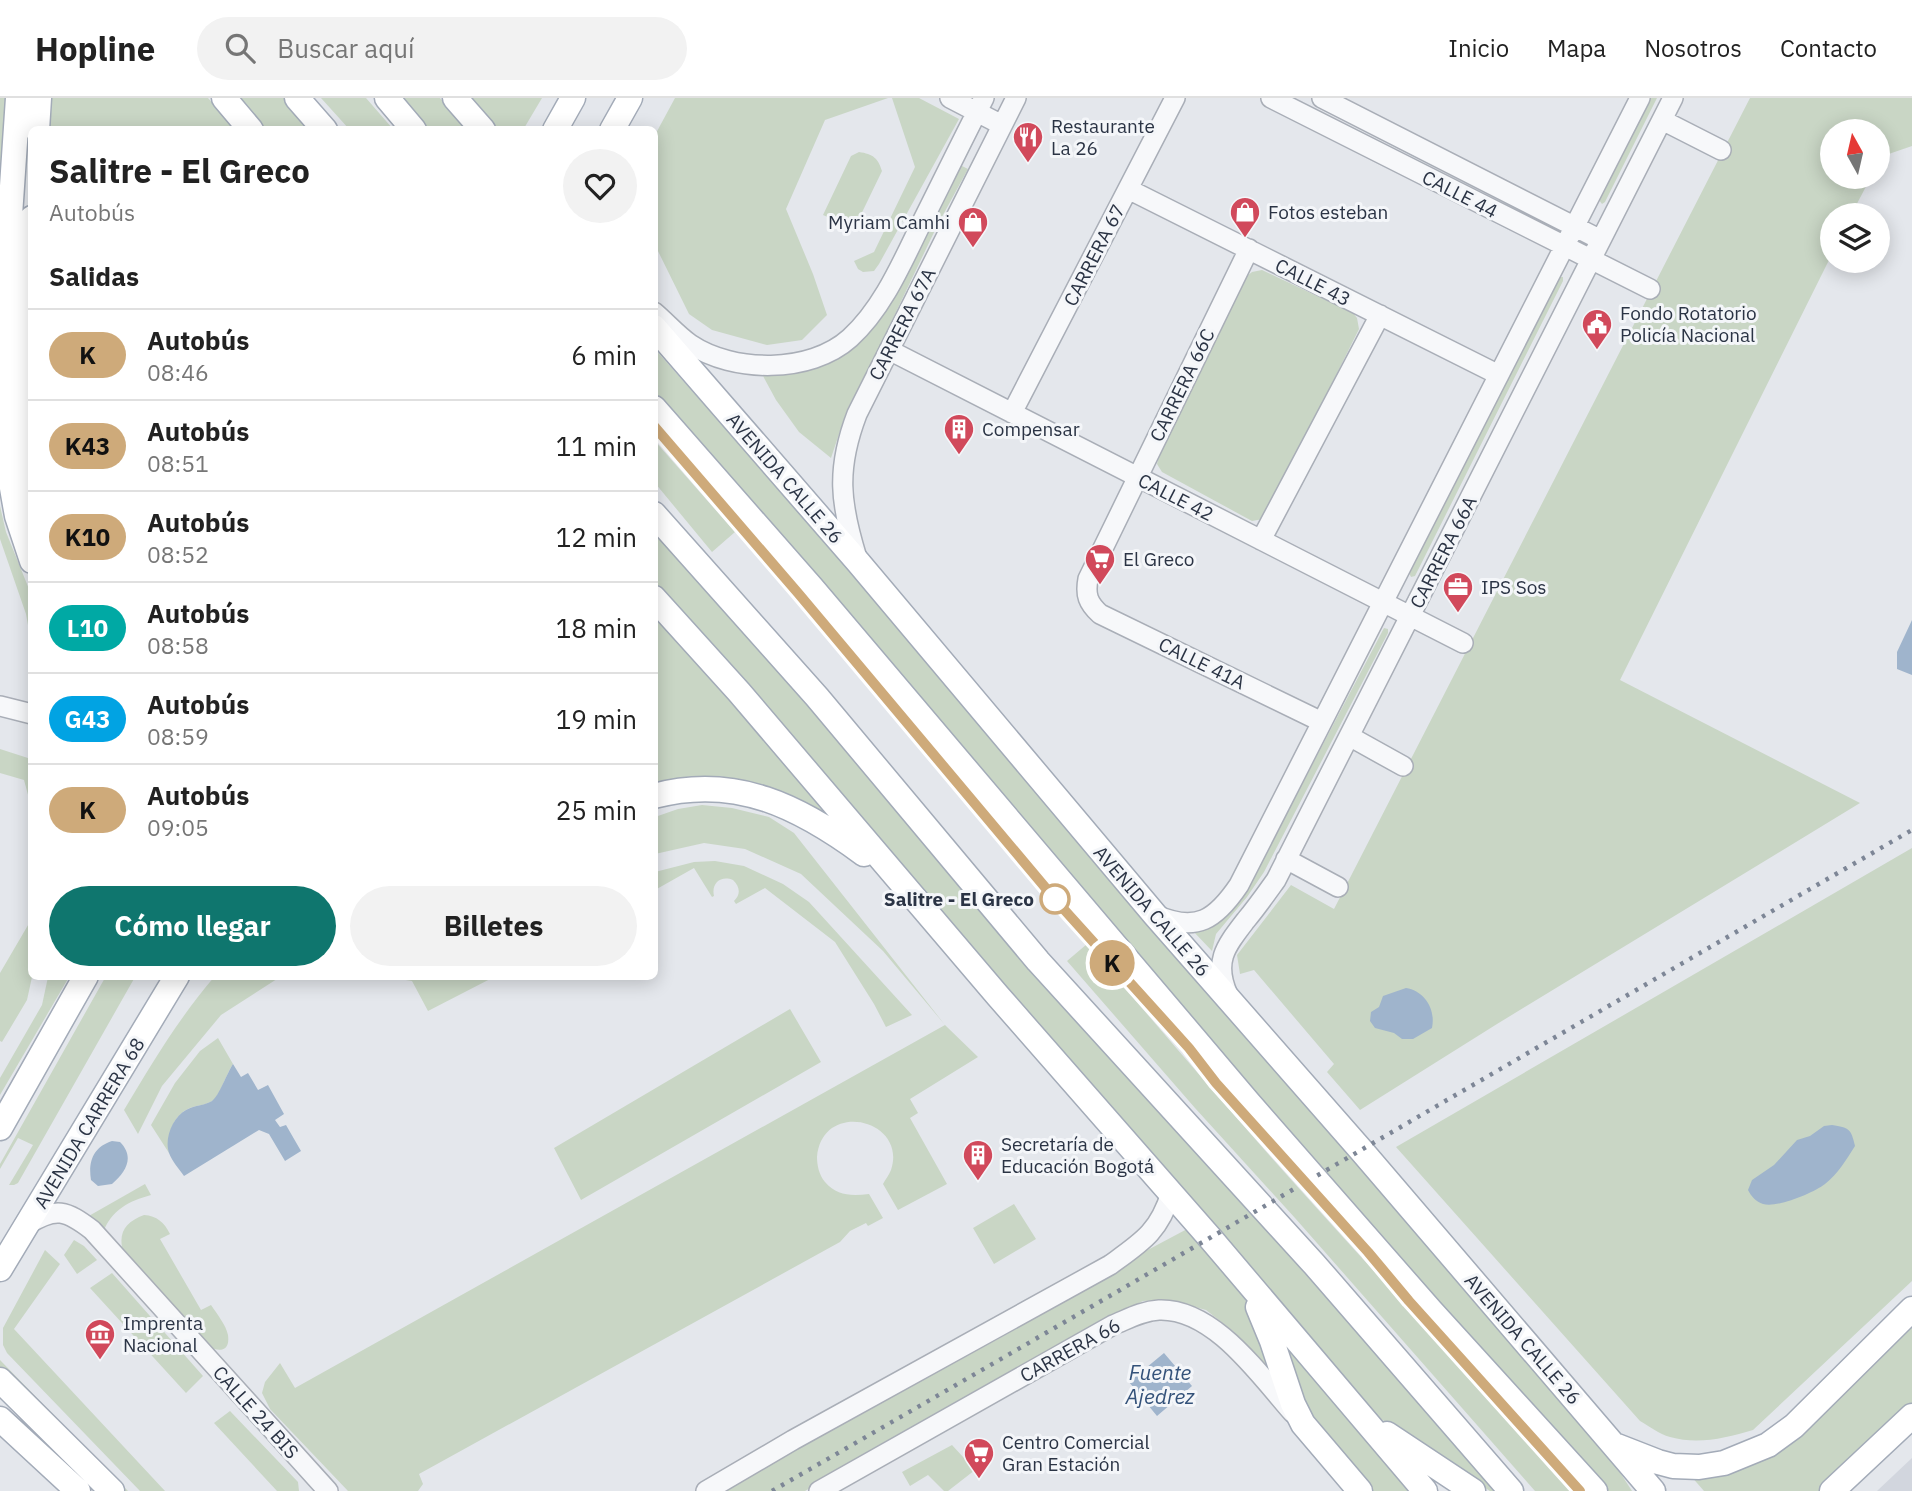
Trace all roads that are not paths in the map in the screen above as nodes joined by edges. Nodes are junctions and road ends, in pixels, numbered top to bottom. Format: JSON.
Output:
{"nodes":[{"id":1,"x":18,"y":98,"type":"edge"},
{"id":2,"x":39,"y":98,"type":"edge"},
{"id":3,"x":224,"y":98,"type":"edge"},
{"id":4,"x":298,"y":98,"type":"edge"},
{"id":5,"x":387,"y":98,"type":"edge"},
{"id":6,"x":455,"y":98,"type":"edge"},
{"id":7,"x":573,"y":98,"type":"edge"},
{"id":8,"x":630,"y":98,"type":"edge"},
{"id":9,"x":950,"y":98,"type":"edge"},
{"id":10,"x":1016,"y":98,"type":"edge"},
{"id":11,"x":1175,"y":98,"type":"edge"},
{"id":12,"x":1270,"y":98,"type":"edge"},
{"id":13,"x":1322,"y":98,"type":"edge"},
{"id":14,"x":1673,"y":98,"type":"edge"},
{"id":15,"x":1636,"y":99,"type":"edge"},
{"id":16,"x":980,"y":105,"type":"edge"},
{"id":17,"x":1662,"y":120,"type":"junction"},
{"id":18,"x":1002,"y":125,"type":"junction"},
{"id":19,"x":37,"y":126,"type":"edge"},
{"id":20,"x":248,"y":126,"type":"edge"},
{"id":21,"x":322,"y":126,"type":"edge"},
{"id":22,"x":411,"y":126,"type":"edge"},
{"id":23,"x":480,"y":126,"type":"edge"},
{"id":24,"x":557,"y":126,"type":"edge"},
{"id":25,"x":614,"y":126,"type":"edge"},
{"id":26,"x":1721,"y":150,"type":"dead end"},
{"id":27,"x":1128,"y":189,"type":"junction"},
{"id":28,"x":1574,"y":226,"type":"junction"},
{"id":29,"x":1601,"y":240,"type":"junction"},
{"id":30,"x":1564,"y":246,"type":"junction"},
{"id":31,"x":1248,"y":249,"type":"junction"},
{"id":32,"x":1591,"y":259,"type":"junction"},
{"id":33,"x":28,"y":272,"type":"edge"},
{"id":34,"x":1650,"y":289,"type":"dead end"},
{"id":35,"x":3,"y":293,"type":"edge"},
{"id":36,"x":658,"y":316,"type":"edge"},
{"id":37,"x":1380,"y":316,"type":"junction"},
{"id":38,"x":658,"y":332,"type":"edge"},
{"id":39,"x":889,"y":350,"type":"junction"},
{"id":40,"x":1499,"y":375,"type":"junction"},
{"id":41,"x":28,"y":376,"type":"edge"},
{"id":42,"x":658,"y":413,"type":"edge"},
{"id":43,"x":1012,"y":413,"type":"junction"},
{"id":44,"x":1138,"y":477,"type":"junction"},
{"id":45,"x":658,"y":518,"type":"edge"},
{"id":46,"x":1261,"y":540,"type":"junction"},
{"id":47,"x":28,"y":549,"type":"edge"},
{"id":48,"x":858,"y":562,"type":"junction"},
{"id":49,"x":1086,"y":598,"type":"joint"},
{"id":50,"x":658,"y":602,"type":"edge"},
{"id":51,"x":1384,"y":602,"type":"junction"},
{"id":52,"x":1410,"y":616,"type":"junction"},
{"id":53,"x":1463,"y":643,"type":"dead end"},
{"id":54,"x":0,"y":706,"type":"edge"},
{"id":55,"x":28,"y":713,"type":"edge"},
{"id":56,"x":1322,"y":722,"type":"junction"},
{"id":57,"x":1349,"y":736,"type":"junction"},
{"id":58,"x":1403,"y":766,"type":"dead end"},
{"id":59,"x":658,"y":795,"type":"edge"},
{"id":60,"x":1286,"y":859,"type":"junction"},
{"id":61,"x":899,"y":880,"type":"junction"},
{"id":62,"x":1338,"y":887,"type":"dead end"},
{"id":63,"x":1155,"y":915,"type":"junction"},
{"id":64,"x":84,"y":980,"type":"edge"},
{"id":65,"x":175,"y":980,"type":"edge"},
{"id":66,"x":1231,"y":1002,"type":"junction"},
{"id":67,"x":0,"y":1128,"type":"edge"},
{"id":68,"x":1171,"y":1193,"type":"junction"},
{"id":69,"x":27,"y":1224,"type":"junction"},
{"id":70,"x":0,"y":1269,"type":"edge"},
{"id":71,"x":1242,"y":1275,"type":"junction"},
{"id":72,"x":1912,"y":1309,"type":"edge"},
{"id":73,"x":0,"y":1380,"type":"edge"},
{"id":74,"x":1360,"y":1416,"type":"junction"},
{"id":75,"x":1912,"y":1416,"type":"edge"},
{"id":76,"x":0,"y":1419,"type":"edge"},
{"id":77,"x":1303,"y":1424,"type":"junction"},
{"id":78,"x":1614,"y":1445,"type":"junction"},
{"id":79,"x":78,"y":1491,"type":"edge"},
{"id":80,"x":112,"y":1491,"type":"edge"},
{"id":81,"x":328,"y":1491,"type":"edge"},
{"id":82,"x":706,"y":1491,"type":"edge"},
{"id":83,"x":819,"y":1491,"type":"edge"},
{"id":84,"x":1360,"y":1491,"type":"edge"},
{"id":85,"x":1425,"y":1491,"type":"edge"},
{"id":86,"x":1473,"y":1491,"type":"edge"},
{"id":87,"x":1511,"y":1491,"type":"edge"},
{"id":88,"x":1595,"y":1491,"type":"edge"},
{"id":89,"x":1638,"y":1491,"type":"edge"},
{"id":90,"x":1653,"y":1491,"type":"edge"},
{"id":91,"x":1832,"y":1491,"type":"edge"}],
"edges":[{"from":1,"to":35,"type":"main road"},
{"from":2,"to":19,"type":"main road"},
{"from":3,"to":20,"type":"main road"},
{"from":4,"to":21,"type":"main road"},
{"from":5,"to":22,"type":"main road"},
{"from":6,"to":23,"type":"main road"},
{"from":7,"to":24,"type":"main road"},
{"from":8,"to":25,"type":"main road"},
{"from":9,"to":16,"type":"street"},
{"from":10,"to":18,"type":"street","name":"CARRERA 67A"},
{"from":11,"to":27,"type":"street","name":"CARRERA 67"},
{"from":12,"to":30,"type":"street","name":"CALLE 44"},
{"from":13,"to":28,"type":"street","name":"CALLE 44"},
{"from":14,"to":17,"type":"street","name":"CARRERA 66A"},
{"from":15,"to":28,"type":"street","name":"CARRERA 66A"},
{"from":16,"to":18,"type":"street"},
{"from":16,"to":36,"type":"street","name":"CARRERA 67A"},
{"from":17,"to":26,"type":"street"},
{"from":17,"to":29,"type":"street","name":"CARRERA 66A"},
{"from":18,"to":39,"type":"street","name":"CARRERA 67A"},
{"from":27,"to":31,"type":"street","name":"CALLE 43"},
{"from":27,"to":43,"type":"street","name":"CARRERA 67"},
{"from":28,"to":29,"type":"street","name":"CALLE 44"},
{"from":28,"to":30,"type":"street","name":"CARRERA 66A"},
{"from":29,"to":32,"type":"street","name":"CARRERA 66A"},
{"from":30,"to":32,"type":"street","name":"CALLE 44"},
{"from":30,"to":40,"type":"street","name":"CARRERA 66A"},
{"from":31,"to":37,"type":"street","name":"CALLE 43"},
{"from":31,"to":44,"type":"street","name":"CARRERA 66C"},
{"from":32,"to":34,"type":"street","name":"CALLE 44"},
{"from":32,"to":52,"type":"street","name":"CARRERA 66A"},
{"from":33,"to":41,"type":"main road"},
{"from":35,"to":47,"type":"main road"},
{"from":37,"to":40,"type":"street","name":"CALLE 43"},
{"from":37,"to":46,"type":"street"},
{"from":38,"to":48,"type":"main road","name":"AVENIDA CALLE 26"},
{"from":39,"to":43,"type":"street","name":"CALLE 42"},
{"from":39,"to":48,"type":"street","name":"CARRERA 67A"},
{"from":40,"to":51,"type":"street","name":"CARRERA 66A"},
{"from":42,"to":88,"type":"main road"},
{"from":43,"to":44,"type":"street","name":"CALLE 42"},
{"from":44,"to":46,"type":"street","name":"CALLE 42"},
{"from":44,"to":49,"type":"street","name":"CARRERA 66C"},
{"from":45,"to":87,"type":"main road"},
{"from":46,"to":51,"type":"street","name":"CALLE 42"},
{"from":48,"to":63,"type":"main road","name":"AVENIDA CALLE 26"},
{"from":49,"to":56,"type":"street","name":"CALLE 41A"},
{"from":50,"to":61,"type":"main road"},
{"from":51,"to":52,"type":"street","name":"CALLE 42"},
{"from":51,"to":56,"type":"street","name":"CARRERA 66A"},
{"from":52,"to":53,"type":"street","name":"CALLE 42"},
{"from":52,"to":57,"type":"street","name":"CARRERA 66A"},
{"from":54,"to":55,"type":"street"},
{"from":56,"to":63,"type":"street","name":"CARRERA 66A"},
{"from":57,"to":58,"type":"street"},
{"from":57,"to":60,"type":"street","name":"CARRERA 66A"},
{"from":59,"to":61,"type":"main road"},
{"from":60,"to":62,"type":"street"},
{"from":60,"to":66,"type":"street","name":"CARRERA 66A"},
{"from":61,"to":68,"type":"main road"},
{"from":63,"to":66,"type":"main road","name":"AVENIDA CALLE 26"},
{"from":64,"to":67,"type":"main road"},
{"from":65,"to":69,"type":"main road","name":"AVENIDA CARRERA 68"},
{"from":66,"to":78,"type":"main road","name":"AVENIDA CALLE 26"},
{"from":68,"to":71,"type":"main road"},
{"from":68,"to":82,"type":"street"},
{"from":69,"to":70,"type":"main road","name":"AVENIDA CARRERA 68"},
{"from":69,"to":81,"type":"street","name":"CALLE 24 BIS"},
{"from":71,"to":74,"type":"main road"},
{"from":71,"to":77,"type":"main road"},
{"from":72,"to":78,"type":"main road"},
{"from":73,"to":80,"type":"main road"},
{"from":74,"to":85,"type":"main road"},
{"from":74,"to":86,"type":"main road"},
{"from":75,"to":91,"type":"main road"},
{"from":76,"to":79,"type":"main road"},
{"from":77,"to":83,"type":"street","name":"CARRERA 66"},
{"from":77,"to":84,"type":"main road"},
{"from":78,"to":89,"type":"main road"},
{"from":78,"to":90,"type":"main road","name":"AVENIDA CALLE 26"}]}
